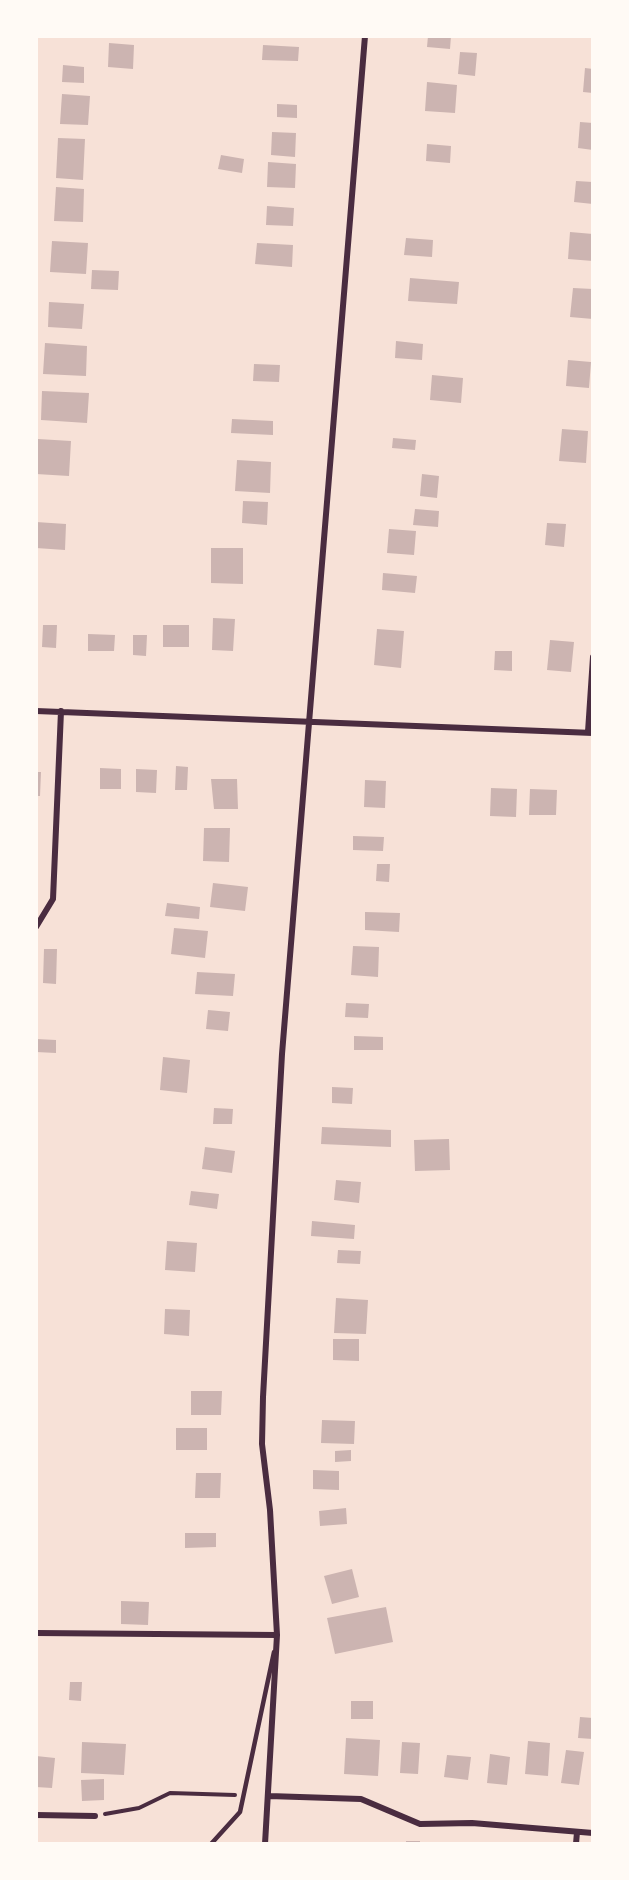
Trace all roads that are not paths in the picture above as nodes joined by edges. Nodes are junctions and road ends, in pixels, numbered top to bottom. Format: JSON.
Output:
{"nodes":[{"id":1,"x":365,"y":36,"type":"edge"},
{"id":2,"x":593,"y":657,"type":"edge"},
{"id":3,"x":36,"y":711,"type":"edge"},
{"id":4,"x":61,"y":711,"type":"junction"},
{"id":5,"x":308,"y":721,"type":"junction"},
{"id":6,"x":590,"y":732,"type":"edge"},
{"id":7,"x":36,"y":927,"type":"edge"},
{"id":8,"x":36,"y":1633,"type":"edge"},
{"id":9,"x":277,"y":1635,"type":"junction"},
{"id":10,"x":269,"y":1796,"type":"junction"},
{"id":11,"x":36,"y":1815,"type":"edge"},
{"id":12,"x":95,"y":1816,"type":"road end"},
{"id":13,"x":577,"y":1832,"type":"junction"},
{"id":14,"x":593,"y":1833,"type":"edge"},
{"id":15,"x":211,"y":1844,"type":"edge"},
{"id":16,"x":265,"y":1844,"type":"edge"},
{"id":17,"x":576,"y":1844,"type":"edge"}],
"edges":[{"from":1,"to":5,"type":"street"},
{"from":2,"to":6,"type":"street"},
{"from":3,"to":4,"type":"street"},
{"from":4,"to":5,"type":"street"},
{"from":4,"to":7,"type":"street"},
{"from":5,"to":6,"type":"street"},
{"from":5,"to":9,"type":"street"},
{"from":8,"to":9,"type":"street"},
{"from":9,"to":10,"type":"street"},
{"from":9,"to":15,"type":"lane"},
{"from":10,"to":13,"type":"street"},
{"from":10,"to":16,"type":"street"},
{"from":11,"to":12,"type":"street"},
{"from":13,"to":14,"type":"street"},
{"from":13,"to":17,"type":"street"}]}
